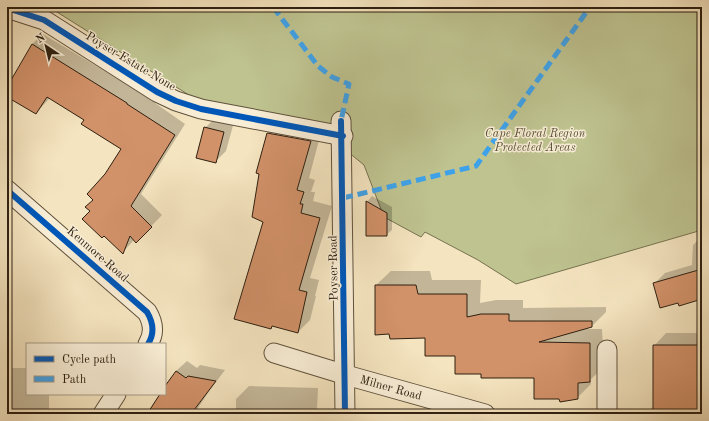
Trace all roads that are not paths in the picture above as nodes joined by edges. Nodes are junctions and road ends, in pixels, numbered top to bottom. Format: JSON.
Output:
{"nodes":[{"id":1,"x":7,"y":8,"type":"edge"},
{"id":2,"x":342,"y":129,"type":"joint"},
{"id":3,"x":7,"y":190,"type":"edge"},
{"id":4,"x":148,"y":343,"type":"edge"},
{"id":5,"x":607,"y":350,"type":"dead end"},
{"id":6,"x":274,"y":353,"type":"dead end"},
{"id":7,"x":346,"y":375,"type":"junction"},
{"id":8,"x":115,"y":395,"type":"edge"},
{"id":9,"x":103,"y":414,"type":"edge"},
{"id":10,"x":345,"y":414,"type":"edge"},
{"id":11,"x":485,"y":414,"type":"edge"},
{"id":12,"x":607,"y":414,"type":"edge"}],
"edges":[{"from":1,"to":2,"type":"street","name":"Poyser Estate None"},
{"from":2,"to":7,"type":"street","name":"Poyser Road"},
{"from":3,"to":4,"type":"street","name":"Kenmore Road"},
{"from":5,"to":12,"type":"street"},
{"from":6,"to":7,"type":"street","name":"Milner Road"},
{"from":7,"to":10,"type":"street","name":"Poyser Road"},
{"from":7,"to":11,"type":"street","name":"Milner Road"},
{"from":8,"to":9,"type":"street"}]}
